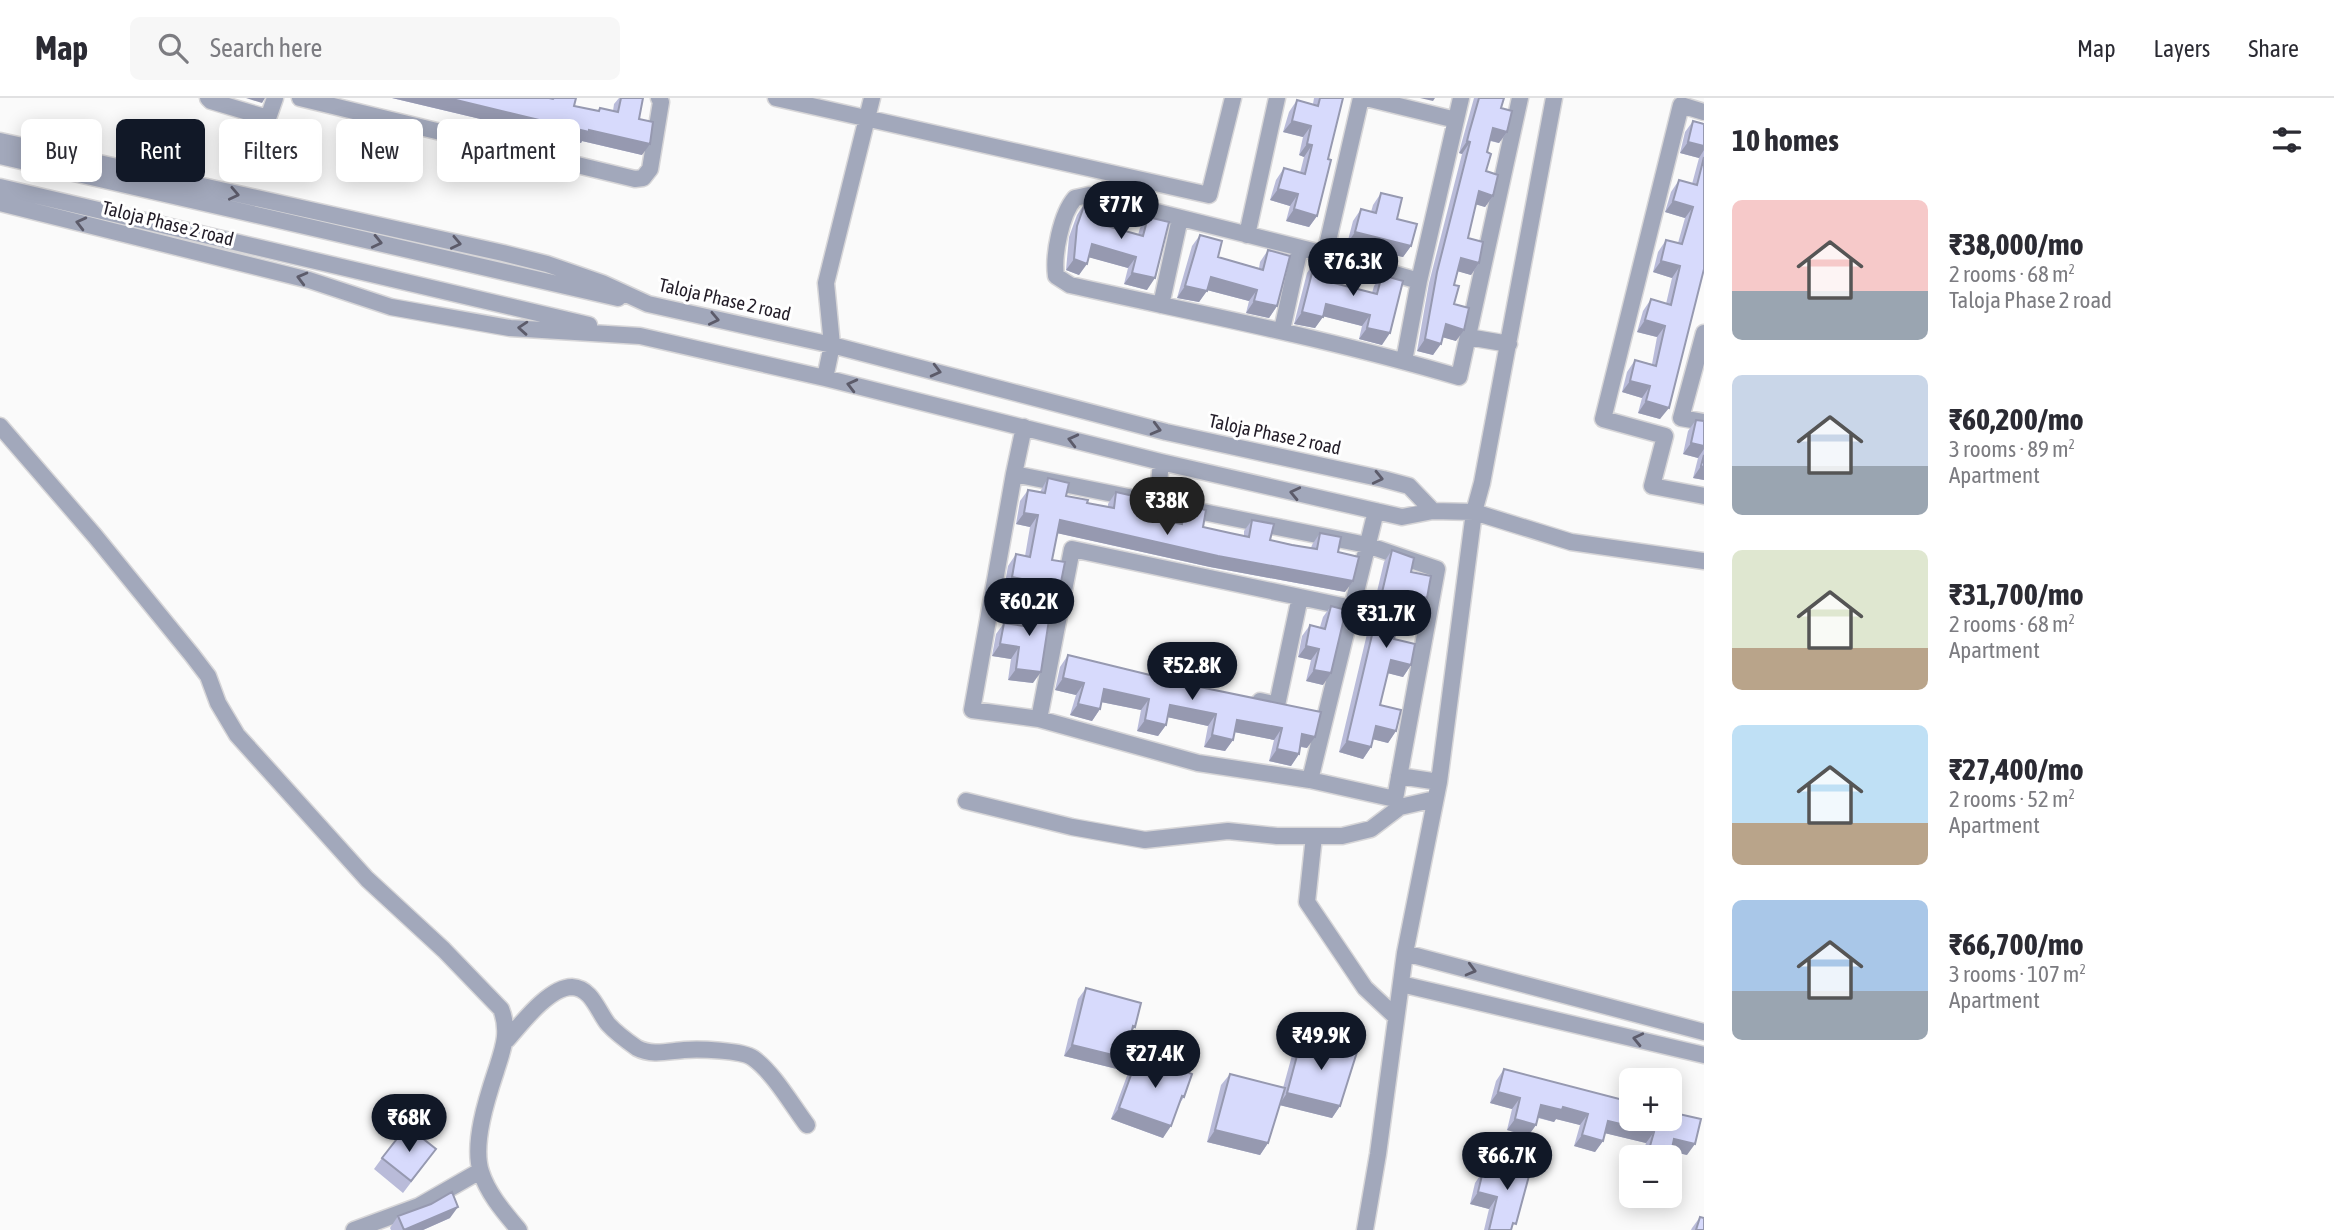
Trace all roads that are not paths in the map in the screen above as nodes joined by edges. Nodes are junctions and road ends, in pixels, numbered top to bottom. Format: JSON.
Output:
{"nodes":[{"id":1,"x":208,"y":98,"type":"edge"},
{"id":2,"x":275,"y":98,"type":"edge"},
{"id":3,"x":300,"y":98,"type":"edge"},
{"id":4,"x":659,"y":98,"type":"edge"},
{"id":5,"x":776,"y":98,"type":"edge"},
{"id":6,"x":872,"y":98,"type":"edge"},
{"id":7,"x":1233,"y":98,"type":"edge"},
{"id":8,"x":1277,"y":98,"type":"edge"},
{"id":9,"x":1363,"y":98,"type":"edge"},
{"id":10,"x":1461,"y":98,"type":"edge"},
{"id":11,"x":1520,"y":98,"type":"edge"},
{"id":12,"x":1554,"y":98,"type":"edge"},
{"id":13,"x":1704,"y":112,"type":"edge"},
{"id":14,"x":866,"y":120,"type":"junction"},
{"id":15,"x":1456,"y":120,"type":"junction"},
{"id":16,"x":0,"y":141,"type":"edge"},
{"id":17,"x":0,"y":156,"type":"edge"},
{"id":18,"x":0,"y":187,"type":"edge"},
{"id":19,"x":0,"y":203,"type":"edge"},
{"id":20,"x":1180,"y":218,"type":"junction"},
{"id":21,"x":1247,"y":235,"type":"junction"},
{"id":22,"x":1300,"y":248,"type":"junction"},
{"id":23,"x":1325,"y":254,"type":"junction"},
{"id":24,"x":1419,"y":281,"type":"junction"},
{"id":25,"x":648,"y":304,"type":"junction"},
{"id":26,"x":1161,"y":305,"type":"junction"},
{"id":27,"x":1282,"y":330,"type":"junction"},
{"id":28,"x":1704,"y":332,"type":"edge"},
{"id":29,"x":640,"y":336,"type":"junction"},
{"id":30,"x":1468,"y":337,"type":"junction"},
{"id":31,"x":832,"y":345,"type":"junction"},
{"id":32,"x":1509,"y":345,"type":"junction"},
{"id":33,"x":1404,"y":361,"type":"junction"},
{"id":34,"x":825,"y":378,"type":"junction"},
{"id":35,"x":1704,"y":422,"type":"edge"},
{"id":36,"x":0,"y":426,"type":"edge"},
{"id":37,"x":1024,"y":427,"type":"junction"},
{"id":38,"x":1161,"y":462,"type":"junction"},
{"id":39,"x":1014,"y":474,"type":"junction"},
{"id":40,"x":1704,"y":496,"type":"edge"},
{"id":41,"x":1157,"y":502,"type":"junction"},
{"id":42,"x":1376,"y":511,"type":"junction"},
{"id":43,"x":1433,"y":511,"type":"junction"},
{"id":44,"x":1474,"y":512,"type":"junction"},
{"id":45,"x":1367,"y":545,"type":"junction"},
{"id":46,"x":1704,"y":561,"type":"edge"},
{"id":47,"x":1300,"y":597,"type":"junction"},
{"id":48,"x":1352,"y":608,"type":"junction"},
{"id":49,"x":1251,"y":699,"type":"edge"},
{"id":50,"x":1039,"y":719,"type":"junction"},
{"id":51,"x":1399,"y":776,"type":"junction"},
{"id":52,"x":1310,"y":780,"type":"junction"},
{"id":53,"x":1437,"y":790,"type":"junction"},
{"id":54,"x":967,"y":801,"type":"dead end"},
{"id":55,"x":1314,"y":836,"type":"junction"},
{"id":56,"x":1405,"y":953,"type":"junction"},
{"id":57,"x":1401,"y":984,"type":"junction"},
{"id":58,"x":1396,"y":1017,"type":"junction"},
{"id":59,"x":1704,"y":1032,"type":"edge"},
{"id":60,"x":506,"y":1040,"type":"junction"},
{"id":61,"x":1704,"y":1055,"type":"edge"},
{"id":62,"x":807,"y":1125,"type":"dead end"},
{"id":63,"x":480,"y":1171,"type":"junction"},
{"id":64,"x":354,"y":1230,"type":"edge"},
{"id":65,"x":519,"y":1230,"type":"edge"},
{"id":66,"x":1365,"y":1230,"type":"edge"}],
"edges":[{"from":1,"to":2,"type":"street"},
{"from":3,"to":4,"type":"street"},
{"from":5,"to":14,"type":"street"},
{"from":6,"to":14,"type":"street"},
{"from":7,"to":14,"type":"street"},
{"from":8,"to":21,"type":"street"},
{"from":9,"to":15,"type":"street"},
{"from":9,"to":23,"type":"street"},
{"from":10,"to":15,"type":"street"},
{"from":11,"to":30,"type":"street"},
{"from":12,"to":32,"type":"street"},
{"from":13,"to":40,"type":"street"},
{"from":14,"to":31,"type":"street"},
{"from":15,"to":24,"type":"street"},
{"from":16,"to":25,"type":"street","name":"Taloja Phase 2 road","one_way":true},
{"from":17,"to":25,"type":"street","one_way":true},
{"from":18,"to":29,"type":"street"},
{"from":29,"to":19,"type":"street","name":"Taloja Phase 2 road","one_way":true},
{"from":20,"to":21,"type":"street"},
{"from":20,"to":26,"type":"street"},
{"from":20,"to":26,"type":"street"},
{"from":21,"to":22,"type":"street"},
{"from":22,"to":23,"type":"street"},
{"from":22,"to":27,"type":"street"},
{"from":23,"to":24,"type":"street"},
{"from":24,"to":33,"type":"street"},
{"from":25,"to":31,"type":"street","name":"Taloja Phase 2 road","one_way":true},
{"from":26,"to":27,"type":"street"},
{"from":27,"to":33,"type":"street"},
{"from":28,"to":35,"type":"street"},
{"from":29,"to":34,"type":"street","name":"Taloja Phase 2 road"},
{"from":30,"to":32,"type":"street"},
{"from":30,"to":33,"type":"street"},
{"from":31,"to":34,"type":"street"},
{"from":31,"to":43,"type":"street","name":"Taloja Phase 2 road","one_way":true},
{"from":32,"to":44,"type":"street"},
{"from":37,"to":34,"type":"street","name":"Taloja Phase 2 road","one_way":true},
{"from":36,"to":60,"type":"street"},
{"from":38,"to":37,"type":"street","name":"Taloja Phase 2 road","one_way":true},
{"from":37,"to":39,"type":"street"},
{"from":38,"to":41,"type":"street"},
{"from":42,"to":38,"type":"street","name":"Taloja Phase 2 road","one_way":true},
{"from":39,"to":41,"type":"street"},
{"from":39,"to":50,"type":"street"},
{"from":41,"to":45,"type":"street"},
{"from":42,"to":43,"type":"street","name":"Taloja Phase 2 road"},
{"from":42,"to":45,"type":"street"},
{"from":43,"to":44,"type":"street","name":"Taloja Phase 2 road"},
{"from":44,"to":46,"type":"street","name":"Taloja Phase 2 road"},
{"from":44,"to":53,"type":"street"},
{"from":45,"to":48,"type":"street"},
{"from":45,"to":51,"type":"street"},
{"from":47,"to":48,"type":"street"},
{"from":47,"to":49,"type":"street"},
{"from":47,"to":50,"type":"street"},
{"from":48,"to":52,"type":"street"},
{"from":50,"to":52,"type":"street"},
{"from":51,"to":52,"type":"street"},
{"from":51,"to":53,"type":"street"},
{"from":53,"to":55,"type":"street"},
{"from":53,"to":56,"type":"street"},
{"from":54,"to":55,"type":"street"},
{"from":55,"to":58,"type":"street"},
{"from":56,"to":57,"type":"street"},
{"from":56,"to":59,"type":"street","one_way":true},
{"from":57,"to":58,"type":"street"},
{"from":61,"to":57,"type":"street","one_way":true},
{"from":58,"to":66,"type":"street"},
{"from":60,"to":62,"type":"street"},
{"from":60,"to":63,"type":"street"},
{"from":63,"to":64,"type":"street"},
{"from":63,"to":65,"type":"street"}]}
